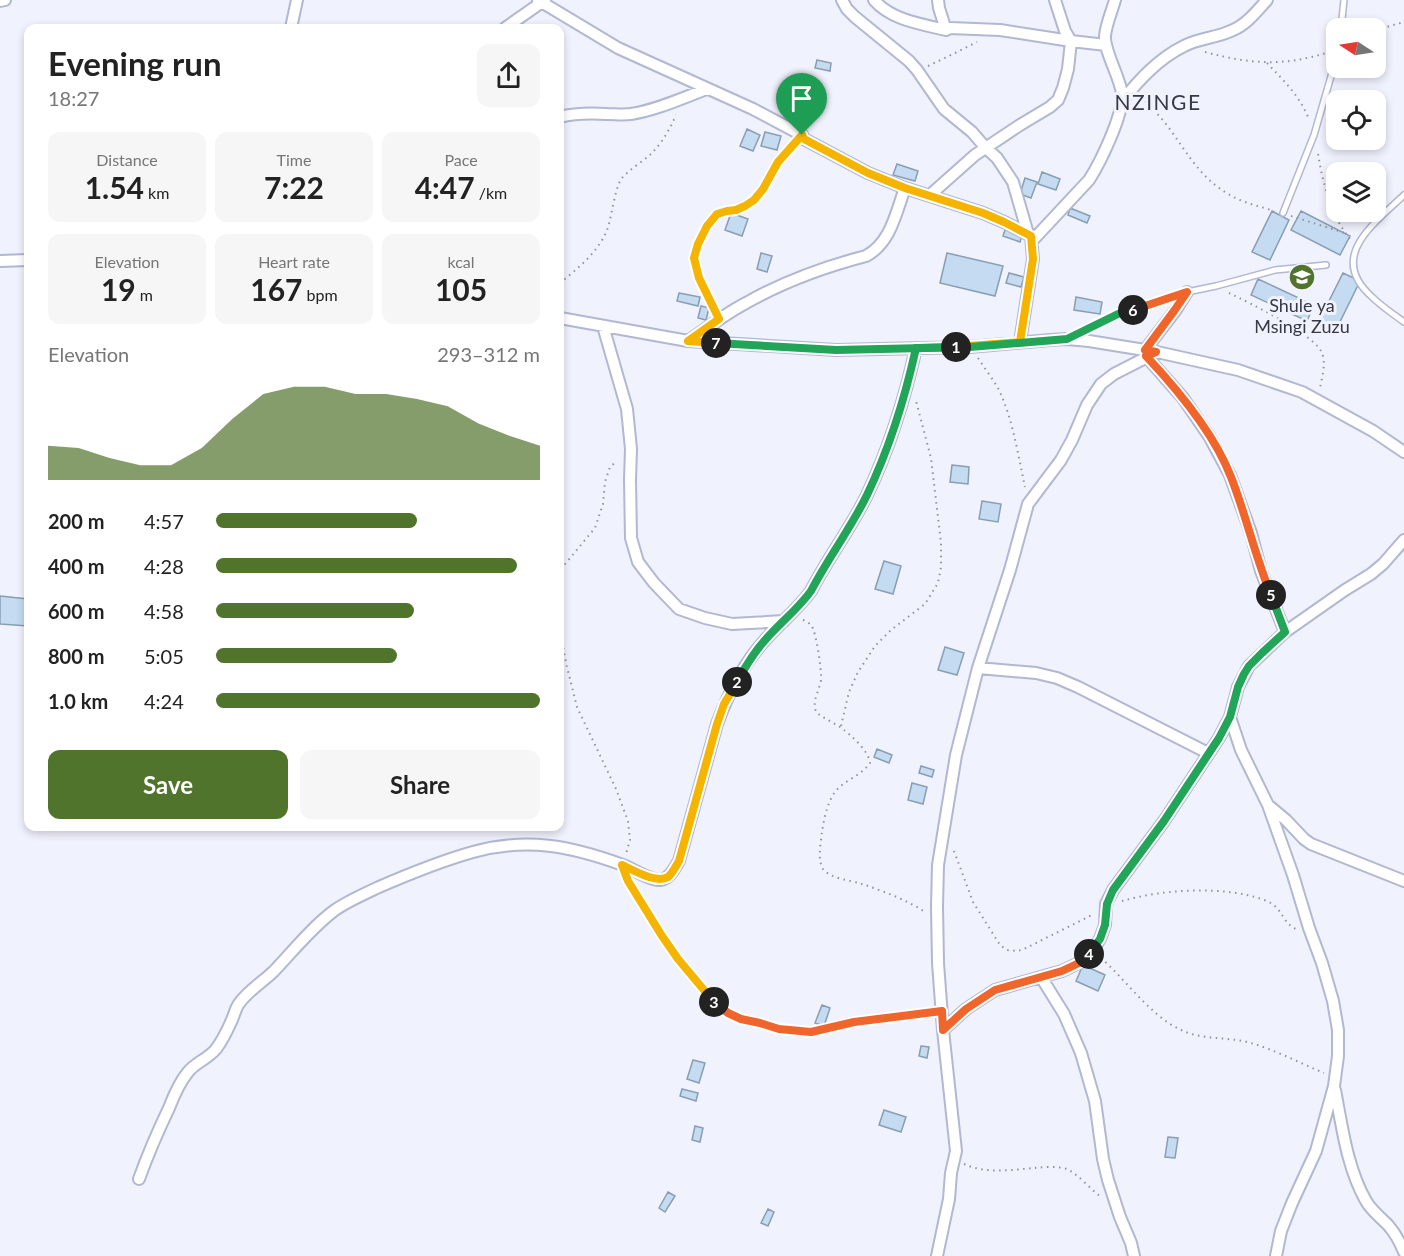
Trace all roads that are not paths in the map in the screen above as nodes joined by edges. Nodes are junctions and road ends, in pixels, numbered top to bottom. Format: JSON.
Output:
{"nodes":[{"id":1,"x":5,"y":0,"type":"edge"},
{"id":2,"x":297,"y":0,"type":"edge"},
{"id":3,"x":842,"y":0,"type":"edge"},
{"id":4,"x":874,"y":0,"type":"edge"},
{"id":5,"x":938,"y":0,"type":"edge"},
{"id":6,"x":1055,"y":0,"type":"edge"},
{"id":7,"x":1115,"y":0,"type":"edge"},
{"id":8,"x":1267,"y":0,"type":"edge"},
{"id":9,"x":1344,"y":0,"type":"edge"},
{"id":10,"x":0,"y":1,"type":"edge"},
{"id":11,"x":542,"y":1,"type":"edge"},
{"id":12,"x":1342,"y":18,"type":"edge"},
{"id":13,"x":292,"y":24,"type":"edge"},
{"id":14,"x":510,"y":24,"type":"edge"},
{"id":15,"x":946,"y":30,"type":"junction"},
{"id":16,"x":1071,"y":42,"type":"junction"},
{"id":17,"x":1106,"y":45,"type":"junction"},
{"id":18,"x":1330,"y":78,"type":"edge"},
{"id":19,"x":707,"y":89,"type":"junction"},
{"id":20,"x":1122,"y":101,"type":"junction"},
{"id":21,"x":564,"y":116,"type":"edge"},
{"id":22,"x":985,"y":147,"type":"junction"},
{"id":23,"x":905,"y":188,"type":"junction"},
{"id":24,"x":930,"y":195,"type":"junction"},
{"id":25,"x":1404,"y":195,"type":"edge"},
{"id":26,"x":1283,"y":213,"type":"road end"},
{"id":27,"x":1030,"y":237,"type":"junction"},
{"id":28,"x":24,"y":260,"type":"edge"},
{"id":29,"x":0,"y":261,"type":"edge"},
{"id":30,"x":1326,"y":265,"type":"dead end"},
{"id":31,"x":1187,"y":292,"type":"junction"},
{"id":32,"x":564,"y":319,"type":"edge"},
{"id":33,"x":1404,"y":322,"type":"edge"},
{"id":34,"x":603,"y":326,"type":"junction"},
{"id":35,"x":1067,"y":339,"type":"junction"},
{"id":36,"x":688,"y":341,"type":"junction"},
{"id":37,"x":1020,"y":342,"type":"junction"},
{"id":38,"x":916,"y":348,"type":"junction"},
{"id":39,"x":1149,"y":353,"type":"junction"},
{"id":40,"x":1404,"y":452,"type":"edge"},
{"id":41,"x":1404,"y":540,"type":"edge"},
{"id":42,"x":786,"y":618,"type":"junction"},
{"id":43,"x":1285,"y":632,"type":"junction"},
{"id":44,"x":978,"y":668,"type":"junction"},
{"id":45,"x":1230,"y":717,"type":"junction"},
{"id":46,"x":1208,"y":753,"type":"junction"},
{"id":47,"x":1268,"y":805,"type":"junction"},
{"id":48,"x":1404,"y":881,"type":"edge"},
{"id":49,"x":1041,"y":977,"type":"junction"},
{"id":50,"x":943,"y":1030,"type":"junction"},
{"id":51,"x":1334,"y":1082,"type":"junction"},
{"id":52,"x":139,"y":1179,"type":"dead end"},
{"id":53,"x":1404,"y":1252,"type":"edge"},
{"id":54,"x":937,"y":1256,"type":"edge"},
{"id":55,"x":1134,"y":1256,"type":"edge"},
{"id":56,"x":1276,"y":1256,"type":"edge"}],
"edges":[{"from":1,"to":10,"type":"street"},
{"from":2,"to":13,"type":"street"},
{"from":3,"to":22,"type":"street"},
{"from":4,"to":15,"type":"street"},
{"from":5,"to":15,"type":"street"},
{"from":6,"to":16,"type":"street"},
{"from":7,"to":17,"type":"street"},
{"from":8,"to":20,"type":"street"},
{"from":9,"to":12,"type":"lane"},
{"from":11,"to":14,"type":"street"},
{"from":11,"to":19,"type":"street"},
{"from":15,"to":16,"type":"street"},
{"from":16,"to":17,"type":"street"},
{"from":16,"to":22,"type":"street"},
{"from":17,"to":20,"type":"street"},
{"from":18,"to":26,"type":"lane"},
{"from":19,"to":21,"type":"street"},
{"from":19,"to":23,"type":"street"},
{"from":20,"to":27,"type":"street"},
{"from":22,"to":24,"type":"street"},
{"from":22,"to":27,"type":"street"},
{"from":23,"to":24,"type":"street"},
{"from":23,"to":36,"type":"street"},
{"from":24,"to":27,"type":"street"},
{"from":25,"to":33,"type":"lane"},
{"from":27,"to":37,"type":"street"},
{"from":28,"to":29,"type":"street"},
{"from":30,"to":31,"type":"lane"},
{"from":31,"to":35,"type":"lane"},
{"from":31,"to":39,"type":"street"},
{"from":32,"to":34,"type":"street"},
{"from":34,"to":36,"type":"street"},
{"from":34,"to":42,"type":"street"},
{"from":35,"to":37,"type":"street"},
{"from":35,"to":39,"type":"street"},
{"from":36,"to":38,"type":"street"},
{"from":37,"to":38,"type":"street"},
{"from":38,"to":42,"type":"street"},
{"from":39,"to":40,"type":"street"},
{"from":39,"to":43,"type":"street"},
{"from":39,"to":44,"type":"street"},
{"from":41,"to":43,"type":"street"},
{"from":42,"to":52,"type":"street"},
{"from":43,"to":45,"type":"street"},
{"from":44,"to":46,"type":"street"},
{"from":44,"to":50,"type":"street"},
{"from":45,"to":46,"type":"street"},
{"from":45,"to":47,"type":"street"},
{"from":46,"to":49,"type":"street"},
{"from":47,"to":48,"type":"street"},
{"from":47,"to":51,"type":"street"},
{"from":49,"to":50,"type":"street"},
{"from":49,"to":55,"type":"street"},
{"from":50,"to":54,"type":"street"},
{"from":51,"to":53,"type":"street"},
{"from":51,"to":56,"type":"street"}]}
